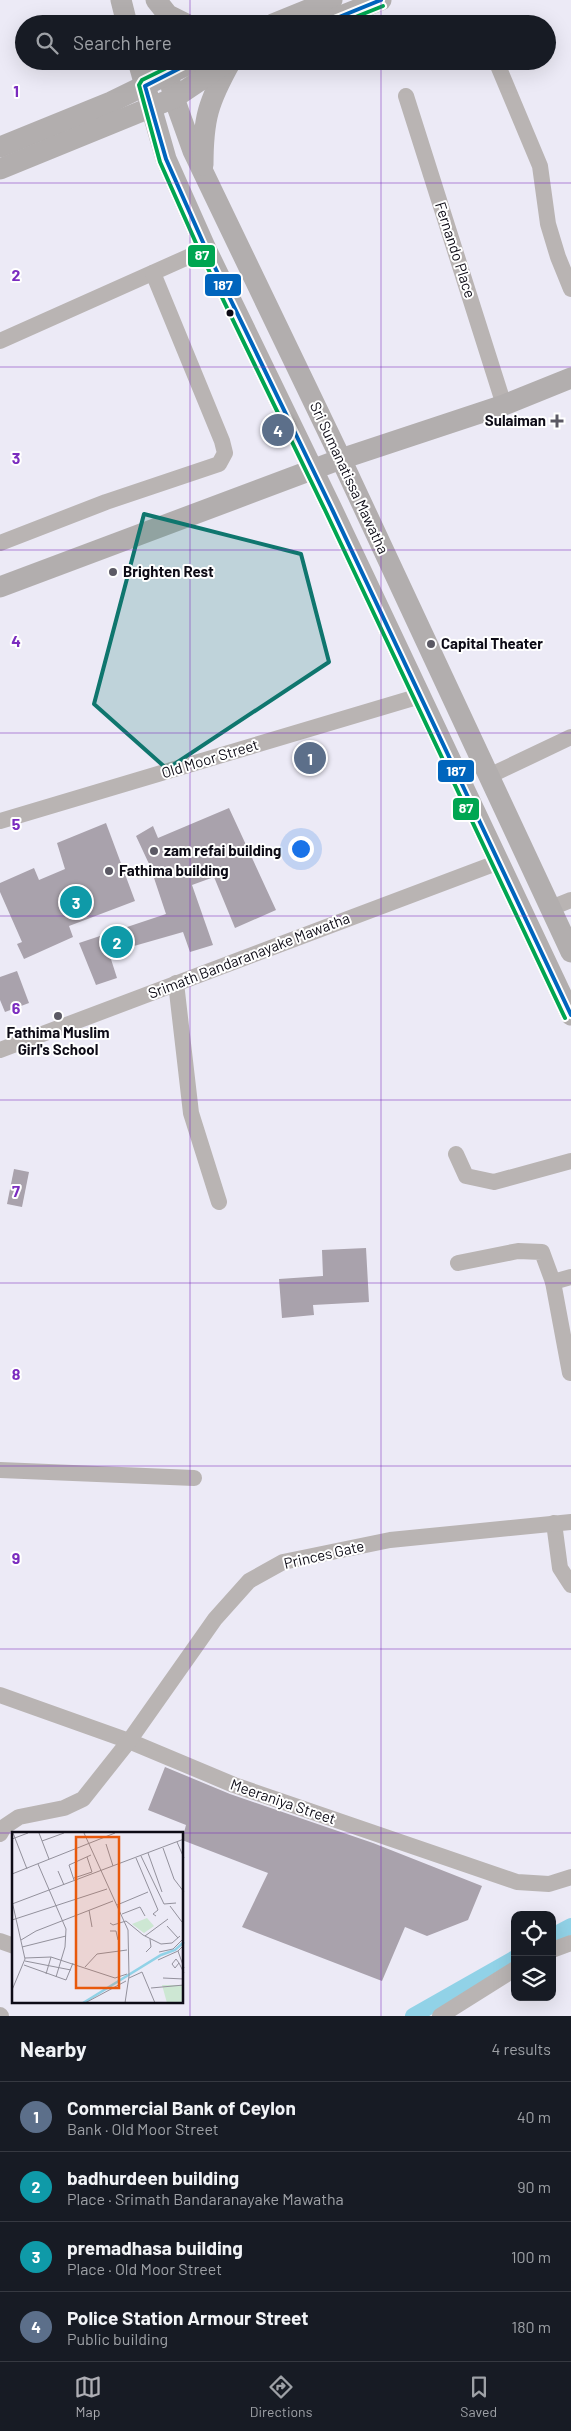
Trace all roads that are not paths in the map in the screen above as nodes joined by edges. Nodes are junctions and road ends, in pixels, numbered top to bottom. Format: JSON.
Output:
{"nodes":[{"id":1,"x":122,"y":0,"type":"edge"},
{"id":2,"x":148,"y":0,"type":"edge"},
{"id":3,"x":156,"y":0,"type":"edge"},
{"id":4,"x":332,"y":0,"type":"edge"},
{"id":5,"x":381,"y":0,"type":"edge"},
{"id":6,"x":125,"y":15,"type":"edge"},
{"id":7,"x":152,"y":15,"type":"edge"},
{"id":8,"x":168,"y":15,"type":"edge"},
{"id":9,"x":295,"y":15,"type":"edge"},
{"id":10,"x":344,"y":15,"type":"edge"},
{"id":11,"x":141,"y":70,"type":"edge"},
{"id":12,"x":165,"y":70,"type":"edge"},
{"id":13,"x":167,"y":70,"type":"edge"},
{"id":14,"x":216,"y":70,"type":"edge"},
{"id":15,"x":226,"y":70,"type":"edge"},
{"id":16,"x":500,"y":70,"type":"edge"},
{"id":17,"x":145,"y":86,"type":"junction"},
{"id":18,"x":406,"y":96,"type":"dead end"},
{"id":19,"x":174,"y":98,"type":"junction"},
{"id":20,"x":150,"y":108,"type":"junction"},
{"id":21,"x":0,"y":147,"type":"edge"},
{"id":22,"x":0,"y":169,"type":"edge"},
{"id":23,"x":203,"y":172,"type":"junction"},
{"id":24,"x":206,"y":249,"type":"junction"},
{"id":25,"x":154,"y":273,"type":"junction"},
{"id":26,"x":571,"y":289,"type":"edge"},
{"id":27,"x":0,"y":341,"type":"edge"},
{"id":28,"x":571,"y":378,"type":"edge"},
{"id":29,"x":504,"y":405,"type":"junction"},
{"id":30,"x":341,"y":459,"type":"junction"},
{"id":31,"x":313,"y":469,"type":"junction"},
{"id":32,"x":0,"y":543,"type":"edge"},
{"id":33,"x":0,"y":588,"type":"edge"},
{"id":34,"x":420,"y":696,"type":"junction"},
{"id":35,"x":571,"y":737,"type":"edge"},
{"id":36,"x":489,"y":776,"type":"junction"},
{"id":37,"x":0,"y":822,"type":"edge"},
{"id":38,"x":499,"y":862,"type":"junction"},
{"id":39,"x":571,"y":900,"type":"edge"},
{"id":40,"x":551,"y":908,"type":"junction"},
{"id":41,"x":571,"y":952,"type":"edge"},
{"id":42,"x":176,"y":983,"type":"junction"},
{"id":43,"x":571,"y":1016,"type":"edge"},
{"id":44,"x":0,"y":1050,"type":"edge"},
{"id":45,"x":456,"y":1154,"type":"dead end"},
{"id":46,"x":571,"y":1161,"type":"edge"},
{"id":47,"x":219,"y":1202,"type":"dead end"},
{"id":48,"x":458,"y":1263,"type":"dead end"},
{"id":49,"x":571,"y":1277,"type":"edge"},
{"id":50,"x":553,"y":1282,"type":"junction"},
{"id":51,"x":570,"y":1374,"type":"edge"},
{"id":52,"x":0,"y":1470,"type":"edge"},
{"id":53,"x":194,"y":1478,"type":"dead end"},
{"id":54,"x":571,"y":1522,"type":"edge"},
{"id":55,"x":554,"y":1524,"type":"junction"},
{"id":56,"x":571,"y":1585,"type":"edge"},
{"id":57,"x":0,"y":1695,"type":"edge"},
{"id":58,"x":129,"y":1741,"type":"junction"},
{"id":59,"x":0,"y":1834,"type":"edge"},
{"id":60,"x":571,"y":1877,"type":"edge"},
{"id":61,"x":0,"y":1941,"type":"edge"},
{"id":62,"x":571,"y":1943,"type":"edge"},
{"id":63,"x":12,"y":1945,"type":"edge"},
{"id":64,"x":556,"y":1949,"type":"edge"},
{"id":65,"x":511,"y":1972,"type":"edge"},
{"id":66,"x":440,"y":2016,"type":"edge"}],
"edges":[{"from":1,"to":6,"type":"main road"},
{"from":2,"to":7,"type":"main road"},
{"from":3,"to":8,"type":"main road"},
{"from":4,"to":9,"type":"main road"},
{"from":5,"to":10,"type":"main road"},
{"from":11,"to":17,"type":"main road"},
{"from":12,"to":17,"type":"main road"},
{"from":13,"to":19,"type":"main road","name":"Sri Sumanatissa Mawatha"},
{"from":14,"to":19,"type":"main road"},
{"from":15,"to":23,"type":"main road"},
{"from":16,"to":26,"type":"street"},
{"from":17,"to":20,"type":"main road"},
{"from":17,"to":21,"type":"main road"},
{"from":18,"to":29,"type":"street","name":"Fernando Place"},
{"from":19,"to":20,"type":"main road"},
{"from":19,"to":23,"type":"main road","name":"Sri Sumanatissa Mawatha"},
{"from":20,"to":22,"type":"main road"},
{"from":20,"to":24,"type":"main road"},
{"from":23,"to":30,"type":"main road","name":"Sri Sumanatissa Mawatha"},
{"from":24,"to":25,"type":"street"},
{"from":24,"to":31,"type":"main road"},
{"from":25,"to":27,"type":"street"},
{"from":25,"to":32,"type":"street"},
{"from":28,"to":29,"type":"main road"},
{"from":29,"to":30,"type":"main road"},
{"from":30,"to":31,"type":"main road"},
{"from":30,"to":36,"type":"main road","name":"Sri Sumanatissa Mawatha"},
{"from":31,"to":33,"type":"main road"},
{"from":31,"to":34,"type":"main road"},
{"from":34,"to":37,"type":"street","name":"Old Moor Street"},
{"from":34,"to":38,"type":"main road"},
{"from":35,"to":36,"type":"street"},
{"from":36,"to":40,"type":"main road","name":"Sri Sumanatissa Mawatha"},
{"from":38,"to":42,"type":"street","name":"Srimath Bandaranayake Mawatha"},
{"from":38,"to":43,"type":"main road"},
{"from":39,"to":40,"type":"street"},
{"from":40,"to":41,"type":"main road","name":"Sri Sumanatissa Mawatha"},
{"from":42,"to":44,"type":"street","name":"Srimath Bandaranayake Mawatha"},
{"from":42,"to":47,"type":"street"},
{"from":45,"to":46,"type":"street"},
{"from":48,"to":50,"type":"street"},
{"from":49,"to":50,"type":"street"},
{"from":50,"to":51,"type":"street"},
{"from":52,"to":53,"type":"street"},
{"from":54,"to":55,"type":"street","name":"Princes Gate"},
{"from":55,"to":56,"type":"street"},
{"from":55,"to":58,"type":"street","name":"Princes Gate"},
{"from":57,"to":58,"type":"street","name":"Meeraniya Street"},
{"from":58,"to":59,"type":"street","name":"Princes Gate"},
{"from":58,"to":60,"type":"street","name":"Meeraniya Street"},
{"from":61,"to":63,"type":"street"},
{"from":62,"to":64,"type":"street"},
{"from":65,"to":66,"type":"street"}]}
